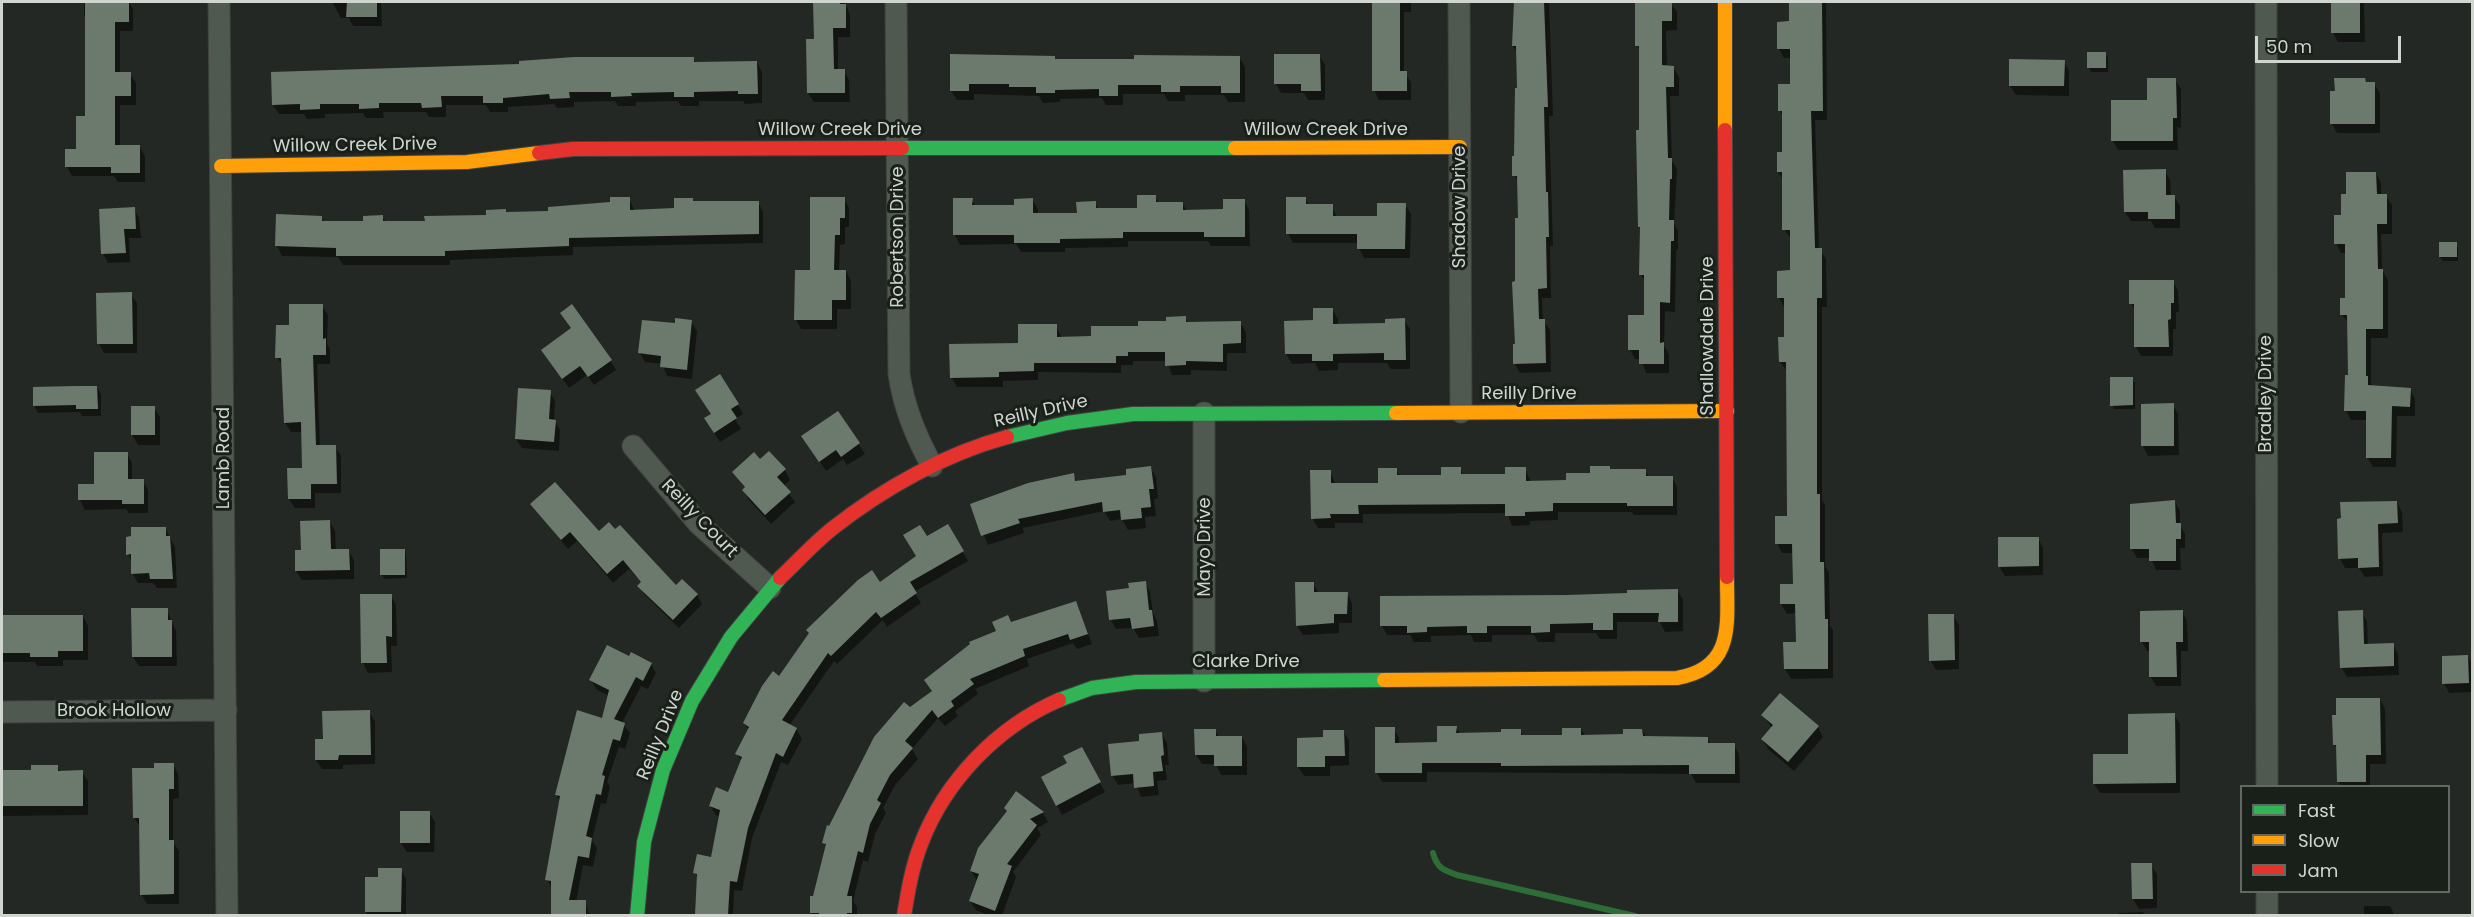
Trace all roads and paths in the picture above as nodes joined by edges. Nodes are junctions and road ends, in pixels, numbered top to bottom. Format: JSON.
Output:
{"nodes":[{"id":1,"x":219,"y":2,"type":"edge"},
{"id":2,"x":896,"y":2,"type":"edge"},
{"id":3,"x":1459,"y":2,"type":"edge"},
{"id":4,"x":1725,"y":2,"type":"edge"},
{"id":5,"x":2266,"y":2,"type":"edge"},
{"id":6,"x":1460,"y":147,"type":"junction"},
{"id":7,"x":897,"y":148,"type":"junction"},
{"id":8,"x":221,"y":166,"type":"junction"},
{"id":9,"x":1727,"y":411,"type":"junction"},
{"id":10,"x":1461,"y":412,"type":"junction"},
{"id":11,"x":1204,"y":413,"type":"junction"},
{"id":12,"x":633,"y":446,"type":"dead end"},
{"id":13,"x":932,"y":466,"type":"junction"},
{"id":14,"x":770,"y":588,"type":"junction"},
{"id":15,"x":1712,"y":666,"type":"joint"},
{"id":16,"x":1204,"y":681,"type":"junction"},
{"id":17,"x":226,"y":710,"type":"junction"},
{"id":18,"x":2,"y":712,"type":"edge"},
{"id":19,"x":2267,"y":785,"type":"edge"},
{"id":20,"x":2267,"y":893,"type":"edge"},
{"id":21,"x":227,"y":915,"type":"edge"},
{"id":22,"x":637,"y":915,"type":"edge"},
{"id":23,"x":904,"y":915,"type":"edge"},
{"id":24,"x":2267,"y":915,"type":"edge"}],
"edges":[{"from":1,"to":8,"type":"street","name":"Lamb Road"},
{"from":2,"to":7,"type":"street","name":"Robertson Drive"},
{"from":3,"to":6,"type":"street","name":"Shadow Drive"},
{"from":4,"to":9,"type":"street","name":"Shallowdale Drive"},
{"from":5,"to":19,"type":"street","name":"Bradley Drive"},
{"from":6,"to":7,"type":"street","name":"Willow Creek Drive"},
{"from":6,"to":10,"type":"street","name":"Shadow Drive"},
{"from":7,"to":8,"type":"street","name":"Willow Creek Drive"},
{"from":7,"to":13,"type":"street","name":"Robertson Drive"},
{"from":8,"to":17,"type":"street","name":"Lamb Road"},
{"from":9,"to":10,"type":"street","name":"Reilly Drive"},
{"from":9,"to":15,"type":"street","name":"Shallowdale Drive"},
{"from":10,"to":11,"type":"street","name":"Reilly Drive"},
{"from":11,"to":13,"type":"street","name":"Reilly Drive"},
{"from":11,"to":16,"type":"street","name":"Mayo Drive"},
{"from":12,"to":14,"type":"street","name":"Reilly Court"},
{"from":13,"to":14,"type":"street","name":"Reilly Drive"},
{"from":14,"to":22,"type":"street","name":"Reilly Drive"},
{"from":15,"to":16,"type":"street","name":"Clarke Drive"},
{"from":16,"to":23,"type":"street","name":"Clarke Drive"},
{"from":17,"to":18,"type":"street","name":"Brook Hollow"},
{"from":17,"to":21,"type":"street","name":"Lamb Road"},
{"from":20,"to":24,"type":"street"}]}
